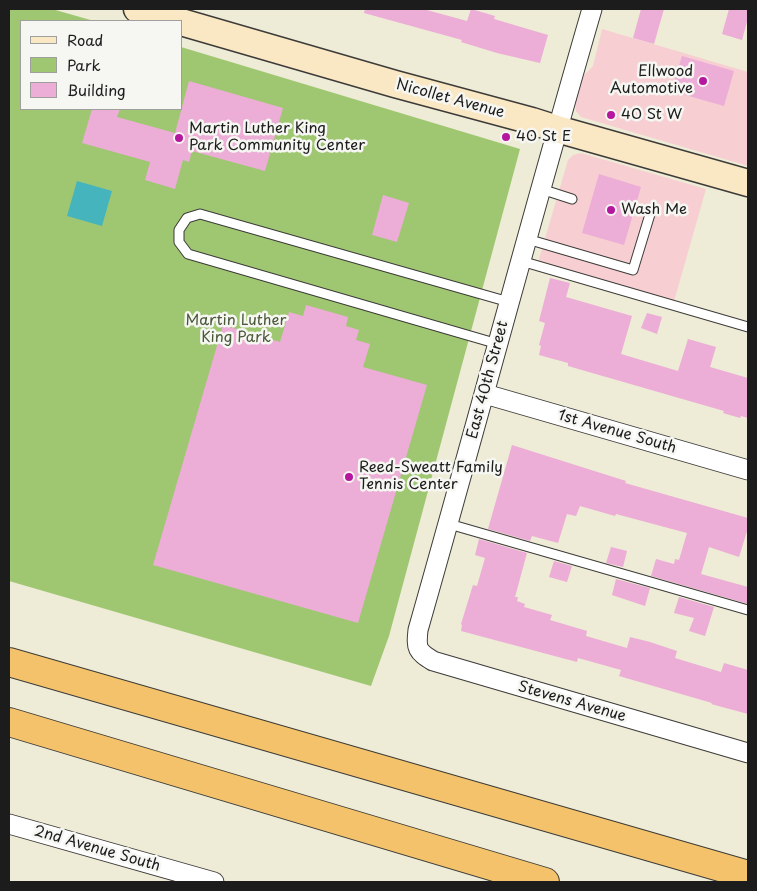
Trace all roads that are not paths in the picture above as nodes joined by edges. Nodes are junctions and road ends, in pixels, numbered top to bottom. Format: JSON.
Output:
{"nodes":[{"id":1,"x":137,"y":9,"type":"edge"},
{"id":2,"x":592,"y":9,"type":"edge"},
{"id":3,"x":173,"y":20,"type":"edge"},
{"id":4,"x":182,"y":23,"type":"edge"},
{"id":5,"x":557,"y":129,"type":"junction"},
{"id":6,"x":748,"y":183,"type":"edge"},
{"id":7,"x":541,"y":189,"type":"junction"},
{"id":8,"x":572,"y":199,"type":"dead end"},
{"id":9,"x":651,"y":211,"type":"dead end"},
{"id":10,"x":527,"y":239,"type":"junction"},
{"id":11,"x":521,"y":261,"type":"junction"},
{"id":12,"x":509,"y":302,"type":"junction"},
{"id":13,"x":748,"y":327,"type":"edge"},
{"id":14,"x":498,"y":344,"type":"junction"},
{"id":15,"x":485,"y":394,"type":"junction"},
{"id":16,"x":748,"y":470,"type":"edge"},
{"id":17,"x":449,"y":524,"type":"junction"},
{"id":18,"x":748,"y":610,"type":"edge"},
{"id":19,"x":418,"y":630,"type":"joint"},
{"id":20,"x":9,"y":662,"type":"edge"},
{"id":21,"x":9,"y":722,"type":"edge"},
{"id":22,"x":748,"y":753,"type":"edge"},
{"id":23,"x":9,"y":824,"type":"edge"},
{"id":24,"x":748,"y":875,"type":"edge"},
{"id":25,"x":214,"y":882,"type":"edge"},
{"id":26,"x":545,"y":882,"type":"edge"}],
"edges":[{"from":1,"to":3,"type":"main road","name":"Nicollet Avenue"},
{"from":2,"to":5,"type":"street","name":"East 40th Street"},
{"from":4,"to":5,"type":"main road","name":"Nicollet Avenue"},
{"from":5,"to":6,"type":"main road","name":"Nicollet Avenue"},
{"from":5,"to":7,"type":"street","name":"East 40th Street"},
{"from":7,"to":8,"type":"lane"},
{"from":7,"to":10,"type":"street","name":"East 40th Street"},
{"from":9,"to":10,"type":"lane"},
{"from":10,"to":11,"type":"street","name":"East 40th Street"},
{"from":11,"to":12,"type":"street","name":"East 40th Street"},
{"from":11,"to":13,"type":"lane"},
{"from":12,"to":14,"type":"street","name":"East 40th Street"},
{"from":12,"to":14,"type":"lane"},
{"from":14,"to":15,"type":"street","name":"East 40th Street"},
{"from":15,"to":16,"type":"street","name":"1st Avenue South"},
{"from":15,"to":17,"type":"street","name":"East 40th Street"},
{"from":17,"to":18,"type":"lane"},
{"from":17,"to":19,"type":"street","name":"East 40th Street"},
{"from":19,"to":22,"type":"street","name":"Stevens Avenue"},
{"from":20,"to":24,"type":"highway"},
{"from":21,"to":26,"type":"highway"},
{"from":23,"to":25,"type":"street","name":"2nd Avenue South"}]}
